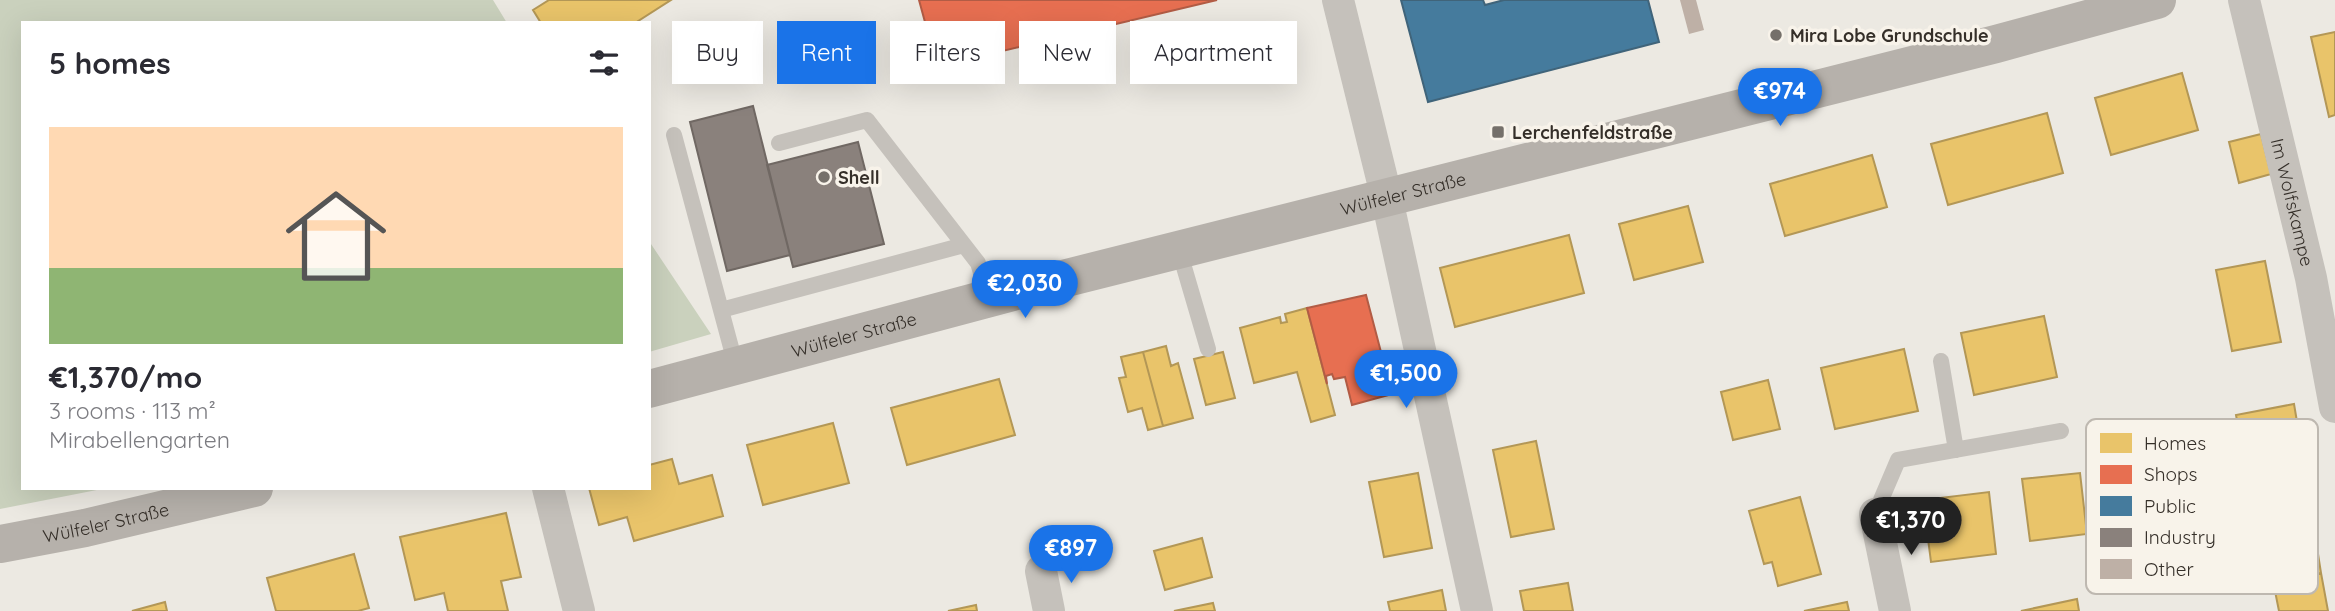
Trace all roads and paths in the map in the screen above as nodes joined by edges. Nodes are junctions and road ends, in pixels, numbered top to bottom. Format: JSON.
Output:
{"nodes":[{"id":1,"x":1338,"y":0,"type":"edge"},
{"id":2,"x":2157,"y":0,"type":"edge"},
{"id":3,"x":2244,"y":0,"type":"edge"},
{"id":4,"x":674,"y":135,"type":"dead end"},
{"id":5,"x":779,"y":143,"type":"dead end"},
{"id":6,"x":1387,"y":199,"type":"junction"},
{"id":7,"x":964,"y":245,"type":"junction"},
{"id":8,"x":1179,"y":250,"type":"junction"},
{"id":9,"x":989,"y":299,"type":"junction"},
{"id":10,"x":721,"y":310,"type":"junction"},
{"id":11,"x":1208,"y":349,"type":"dead end"},
{"id":12,"x":1941,"y":361,"type":"dead end"},
{"id":13,"x":736,"y":366,"type":"junction"},
{"id":14,"x":651,"y":388,"type":"edge"},
{"id":15,"x":2335,"y":407,"type":"edge"},
{"id":16,"x":2061,"y":431,"type":"dead end"},
{"id":17,"x":1956,"y":450,"type":"junction"},
{"id":18,"x":246,"y":490,"type":"edge"},
{"id":19,"x":549,"y":490,"type":"edge"},
{"id":20,"x":1875,"y":514,"type":"joint"},
{"id":21,"x":0,"y":544,"type":"edge"},
{"id":22,"x":1041,"y":571,"type":"dead end"},
{"id":23,"x":579,"y":611,"type":"edge"},
{"id":24,"x":1049,"y":611,"type":"edge"},
{"id":25,"x":1477,"y":611,"type":"edge"},
{"id":26,"x":1895,"y":611,"type":"edge"}],
"edges":[{"from":1,"to":6,"type":"street"},
{"from":2,"to":6,"type":"main road","name":"Wülfeler Straße"},
{"from":3,"to":15,"type":"street","name":"Im Wolfskampe"},
{"from":4,"to":10,"type":"lane"},
{"from":5,"to":7,"type":"lane"},
{"from":6,"to":8,"type":"main road","name":"Wülfeler Straße"},
{"from":6,"to":25,"type":"street"},
{"from":7,"to":9,"type":"lane"},
{"from":7,"to":10,"type":"lane"},
{"from":8,"to":9,"type":"main road","name":"Wülfeler Straße"},
{"from":8,"to":11,"type":"lane"},
{"from":9,"to":13,"type":"main road","name":"Wülfeler Straße"},
{"from":10,"to":13,"type":"lane"},
{"from":12,"to":17,"type":"lane"},
{"from":13,"to":14,"type":"main road","name":"Wülfeler Straße"},
{"from":16,"to":17,"type":"lane"},
{"from":17,"to":20,"type":"lane"},
{"from":18,"to":21,"type":"main road","name":"Wülfeler Straße"},
{"from":19,"to":23,"type":"street"},
{"from":20,"to":26,"type":"street"},
{"from":22,"to":24,"type":"street"}]}
